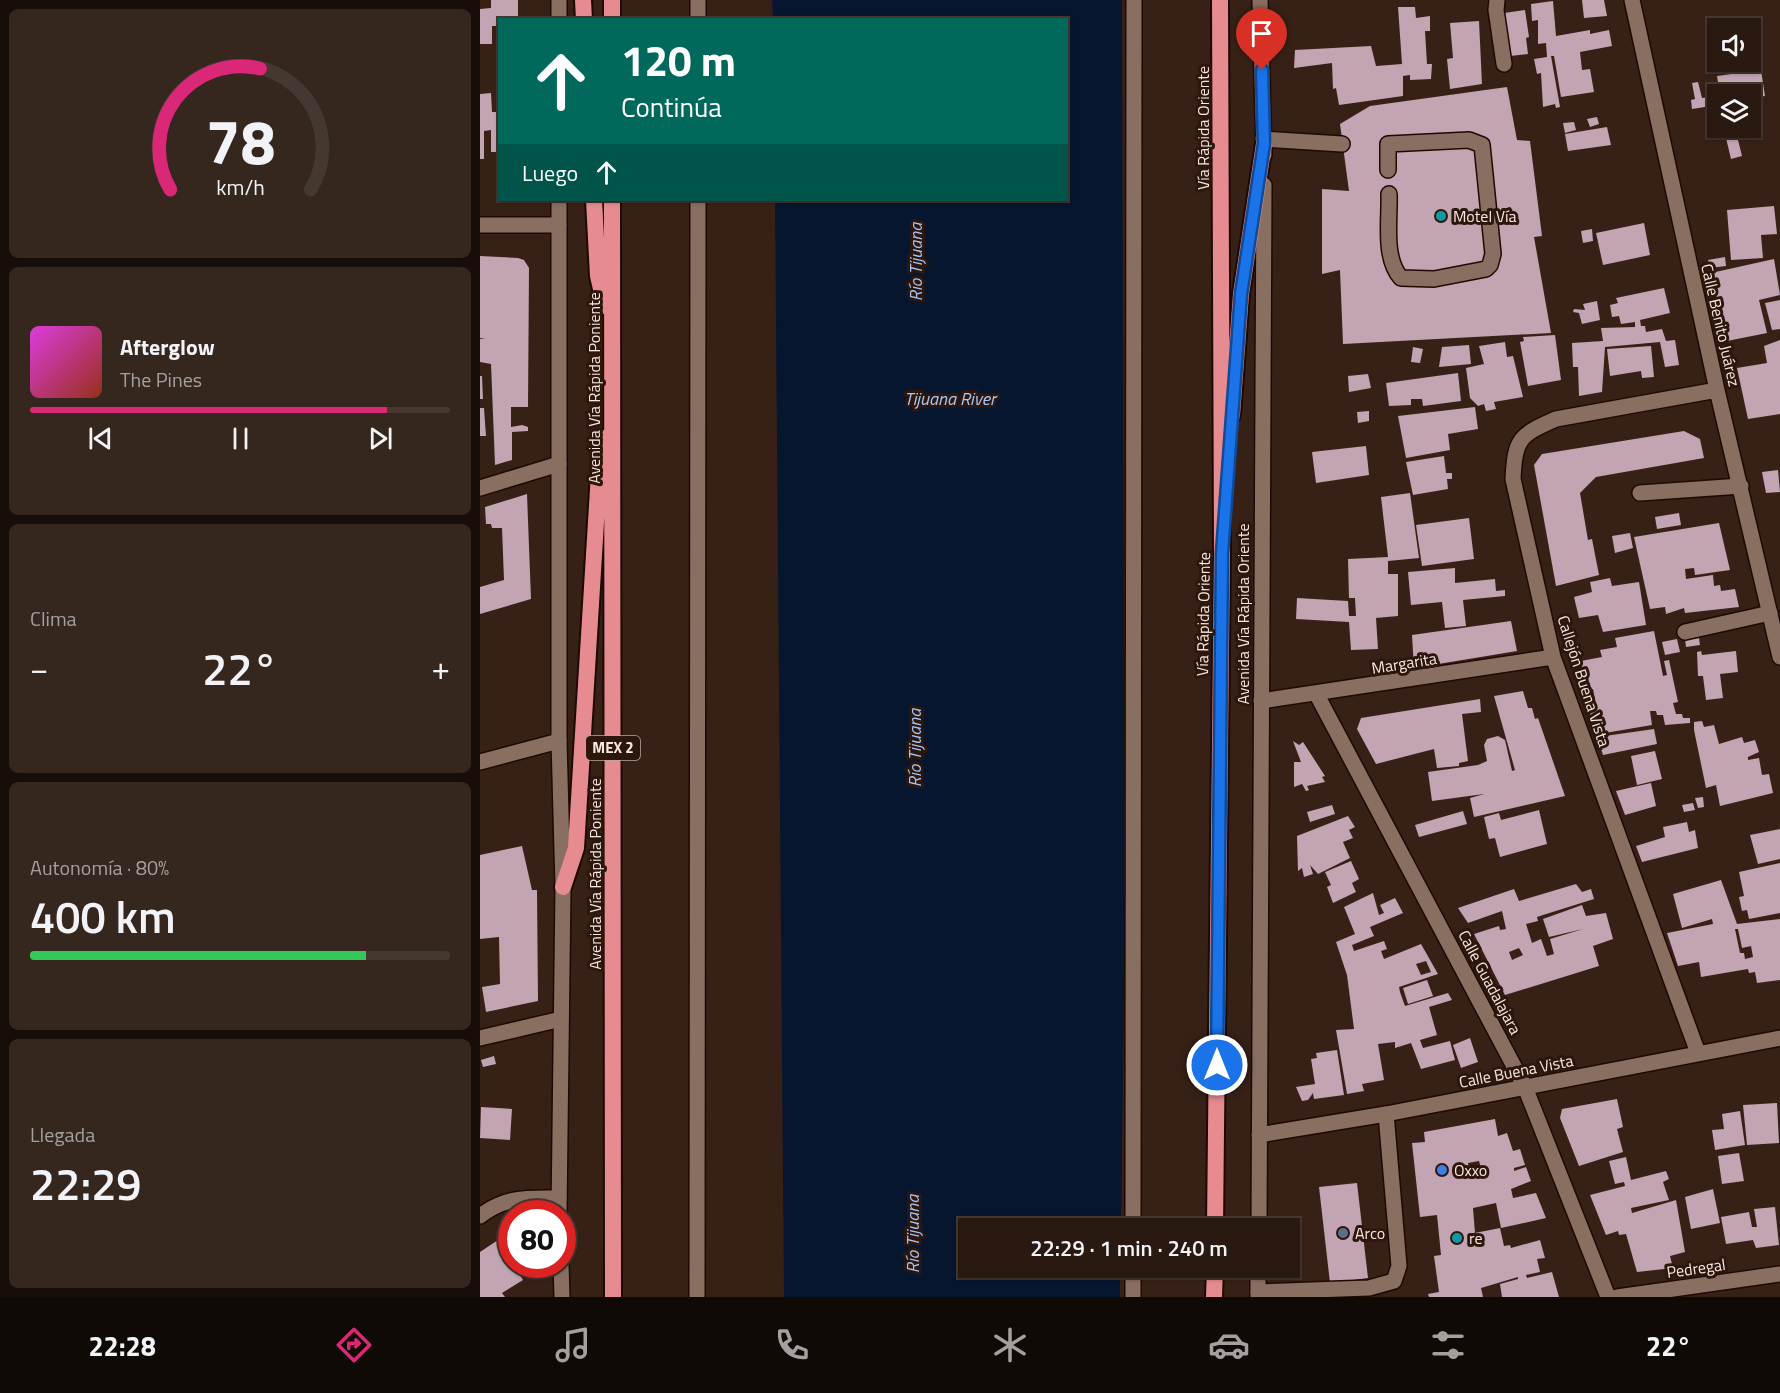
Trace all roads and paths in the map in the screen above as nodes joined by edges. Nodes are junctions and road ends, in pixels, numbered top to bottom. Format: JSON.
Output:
{"nodes":[{"id":1,"x":559,"y":0,"type":"edge"},
{"id":2,"x":583,"y":0,"type":"edge"},
{"id":3,"x":612,"y":0,"type":"edge"},
{"id":4,"x":698,"y":0,"type":"edge"},
{"id":5,"x":1134,"y":0,"type":"edge"},
{"id":6,"x":1220,"y":0,"type":"edge"},
{"id":7,"x":1260,"y":0,"type":"edge"},
{"id":8,"x":1497,"y":0,"type":"edge"},
{"id":9,"x":1632,"y":0,"type":"edge"},
{"id":10,"x":559,"y":18,"type":"edge"},
{"id":11,"x":584,"y":18,"type":"edge"},
{"id":12,"x":612,"y":18,"type":"edge"},
{"id":13,"x":698,"y":18,"type":"edge"},
{"id":14,"x":1503,"y":64,"type":"dead end"},
{"id":15,"x":1264,"y":142,"type":"junction"},
{"id":16,"x":1342,"y":144,"type":"dead end"},
{"id":17,"x":1388,"y":170,"type":"dead end"},
{"id":18,"x":1389,"y":194,"type":"dead end"},
{"id":19,"x":559,"y":201,"type":"edge"},
{"id":20,"x":594,"y":201,"type":"edge"},
{"id":21,"x":612,"y":201,"type":"edge"},
{"id":22,"x":698,"y":201,"type":"edge"},
{"id":23,"x":480,"y":225,"type":"edge"},
{"id":24,"x":559,"y":225,"type":"junction"},
{"id":25,"x":612,"y":330,"type":"junction"},
{"id":26,"x":1717,"y":390,"type":"junction"},
{"id":27,"x":613,"y":427,"type":"junction"},
{"id":28,"x":559,"y":464,"type":"junction"},
{"id":29,"x":1741,"y":486,"type":"junction"},
{"id":30,"x":480,"y":488,"type":"edge"},
{"id":31,"x":1640,"y":493,"type":"dead end"},
{"id":32,"x":1222,"y":553,"type":"junction"},
{"id":33,"x":1770,"y":613,"type":"junction"},
{"id":34,"x":1685,"y":632,"type":"dead end"},
{"id":35,"x":1553,"y":657,"type":"junction"},
{"id":36,"x":1780,"y":657,"type":"edge"},
{"id":37,"x":1317,"y":695,"type":"junction"},
{"id":38,"x":1261,"y":701,"type":"junction"},
{"id":39,"x":560,"y":741,"type":"junction"},
{"id":40,"x":480,"y":762,"type":"edge"},
{"id":41,"x":562,"y":887,"type":"junction"},
{"id":42,"x":561,"y":1019,"type":"junction"},
{"id":43,"x":480,"y":1038,"type":"edge"},
{"id":44,"x":1780,"y":1038,"type":"edge"},
{"id":45,"x":1698,"y":1053,"type":"junction"},
{"id":46,"x":1525,"y":1087,"type":"junction"},
{"id":47,"x":1386,"y":1114,"type":"junction"},
{"id":48,"x":1259,"y":1136,"type":"junction"},
{"id":49,"x":515,"y":1200,"type":"edge"},
{"id":50,"x":535,"y":1200,"type":"edge"},
{"id":51,"x":559,"y":1200,"type":"edge"},
{"id":52,"x":498,"y":1203,"type":"edge"},
{"id":53,"x":480,"y":1216,"type":"edge"},
{"id":54,"x":1133,"y":1218,"type":"edge"},
{"id":55,"x":1215,"y":1218,"type":"edge"},
{"id":56,"x":1259,"y":1218,"type":"edge"},
{"id":57,"x":1780,"y":1274,"type":"edge"},
{"id":58,"x":561,"y":1278,"type":"edge"},
{"id":59,"x":1133,"y":1278,"type":"edge"},
{"id":60,"x":1215,"y":1278,"type":"edge"},
{"id":61,"x":1258,"y":1278,"type":"edge"},
{"id":62,"x":1714,"y":1290,"type":"edge"},
{"id":63,"x":1258,"y":1294,"type":"edge"},
{"id":64,"x":562,"y":1297,"type":"edge"},
{"id":65,"x":614,"y":1297,"type":"edge"},
{"id":66,"x":697,"y":1297,"type":"edge"},
{"id":67,"x":1133,"y":1297,"type":"edge"},
{"id":68,"x":1214,"y":1297,"type":"edge"},
{"id":69,"x":1608,"y":1297,"type":"edge"},
{"id":70,"x":1617,"y":1297,"type":"edge"}],
"edges":[{"from":1,"to":10,"type":"street"},
{"from":2,"to":11,"type":"highway"},
{"from":3,"to":12,"type":"highway"},
{"from":4,"to":13,"type":"street"},
{"from":5,"to":54,"type":"street"},
{"from":6,"to":32,"type":"highway","name":"Vía Rápida Oriente"},
{"from":7,"to":15,"type":"street","name":"Avenida Vía Rápida Oriente"},
{"from":8,"to":14,"type":"street"},
{"from":9,"to":26,"type":"street","name":"Calle Benito Juárez"},
{"from":15,"to":16,"type":"street"},
{"from":15,"to":32,"type":"highway"},
{"from":15,"to":38,"type":"street","name":"Avenida Vía Rápida Oriente"},
{"from":17,"to":18,"type":"street"},
{"from":19,"to":24,"type":"street","name":"Avenida Vía Rápida Poniente"},
{"from":20,"to":25,"type":"highway"},
{"from":21,"to":25,"type":"highway","name":"Avenida Vía Rápida Poniente","number":"MEX 2"},
{"from":22,"to":66,"type":"street"},
{"from":23,"to":24,"type":"street"},
{"from":24,"to":28,"type":"street","name":"Avenida Vía Rápida Poniente"},
{"from":25,"to":27,"type":"highway","name":"Avenida Vía Rápida Poniente","number":"MEX 2"},
{"from":26,"to":29,"type":"street","name":"Calle Benito Juárez"},
{"from":26,"to":35,"type":"street","name":"Callejón Buena Vista"},
{"from":27,"to":41,"type":"highway"},
{"from":27,"to":65,"type":"highway","name":"Avenida Vía Rápida Poniente","number":"MEX 2"},
{"from":28,"to":30,"type":"street"},
{"from":28,"to":39,"type":"street","name":"Avenida Vía Rápida Poniente"},
{"from":29,"to":31,"type":"street"},
{"from":29,"to":33,"type":"street","name":"Calle Benito Juárez"},
{"from":32,"to":55,"type":"highway","name":"Vía Rápida Oriente"},
{"from":33,"to":34,"type":"street"},
{"from":33,"to":36,"type":"street","name":"Calle Benito Juárez"},
{"from":35,"to":37,"type":"street","name":"Margarita"},
{"from":35,"to":45,"type":"street","name":"Callejón Buena Vista"},
{"from":37,"to":38,"type":"street","name":"Margarita"},
{"from":37,"to":46,"type":"street","name":"Calle Guadalajara"},
{"from":38,"to":48,"type":"street","name":"Avenida Vía Rápida Oriente"},
{"from":39,"to":40,"type":"street"},
{"from":39,"to":41,"type":"street","name":"Avenida Vía Rápida Poniente"},
{"from":41,"to":42,"type":"street","name":"Avenida Vía Rápida Poniente"},
{"from":42,"to":43,"type":"street"},
{"from":42,"to":51,"type":"street","name":"Avenida Vía Rápida Poniente"},
{"from":44,"to":45,"type":"street","name":"Calle Buena Vista"},
{"from":45,"to":46,"type":"street","name":"Calle Buena Vista"},
{"from":46,"to":47,"type":"street","name":"Calle Buena Vista"},
{"from":46,"to":69,"type":"street","name":"Calle Guadalajara"},
{"from":47,"to":48,"type":"street","name":"Calle Buena Vista"},
{"from":47,"to":63,"type":"street"},
{"from":48,"to":56,"type":"street","name":"Avenida Vía Rápida Oriente"},
{"from":49,"to":50,"type":"street"},
{"from":52,"to":53,"type":"street"},
{"from":57,"to":62,"type":"street","name":"Pedregal"},
{"from":58,"to":64,"type":"street"},
{"from":59,"to":67,"type":"street"},
{"from":60,"to":68,"type":"highway"},
{"from":61,"to":63,"type":"street"},
{"from":62,"to":70,"type":"street","name":"Pedregal"}]}
